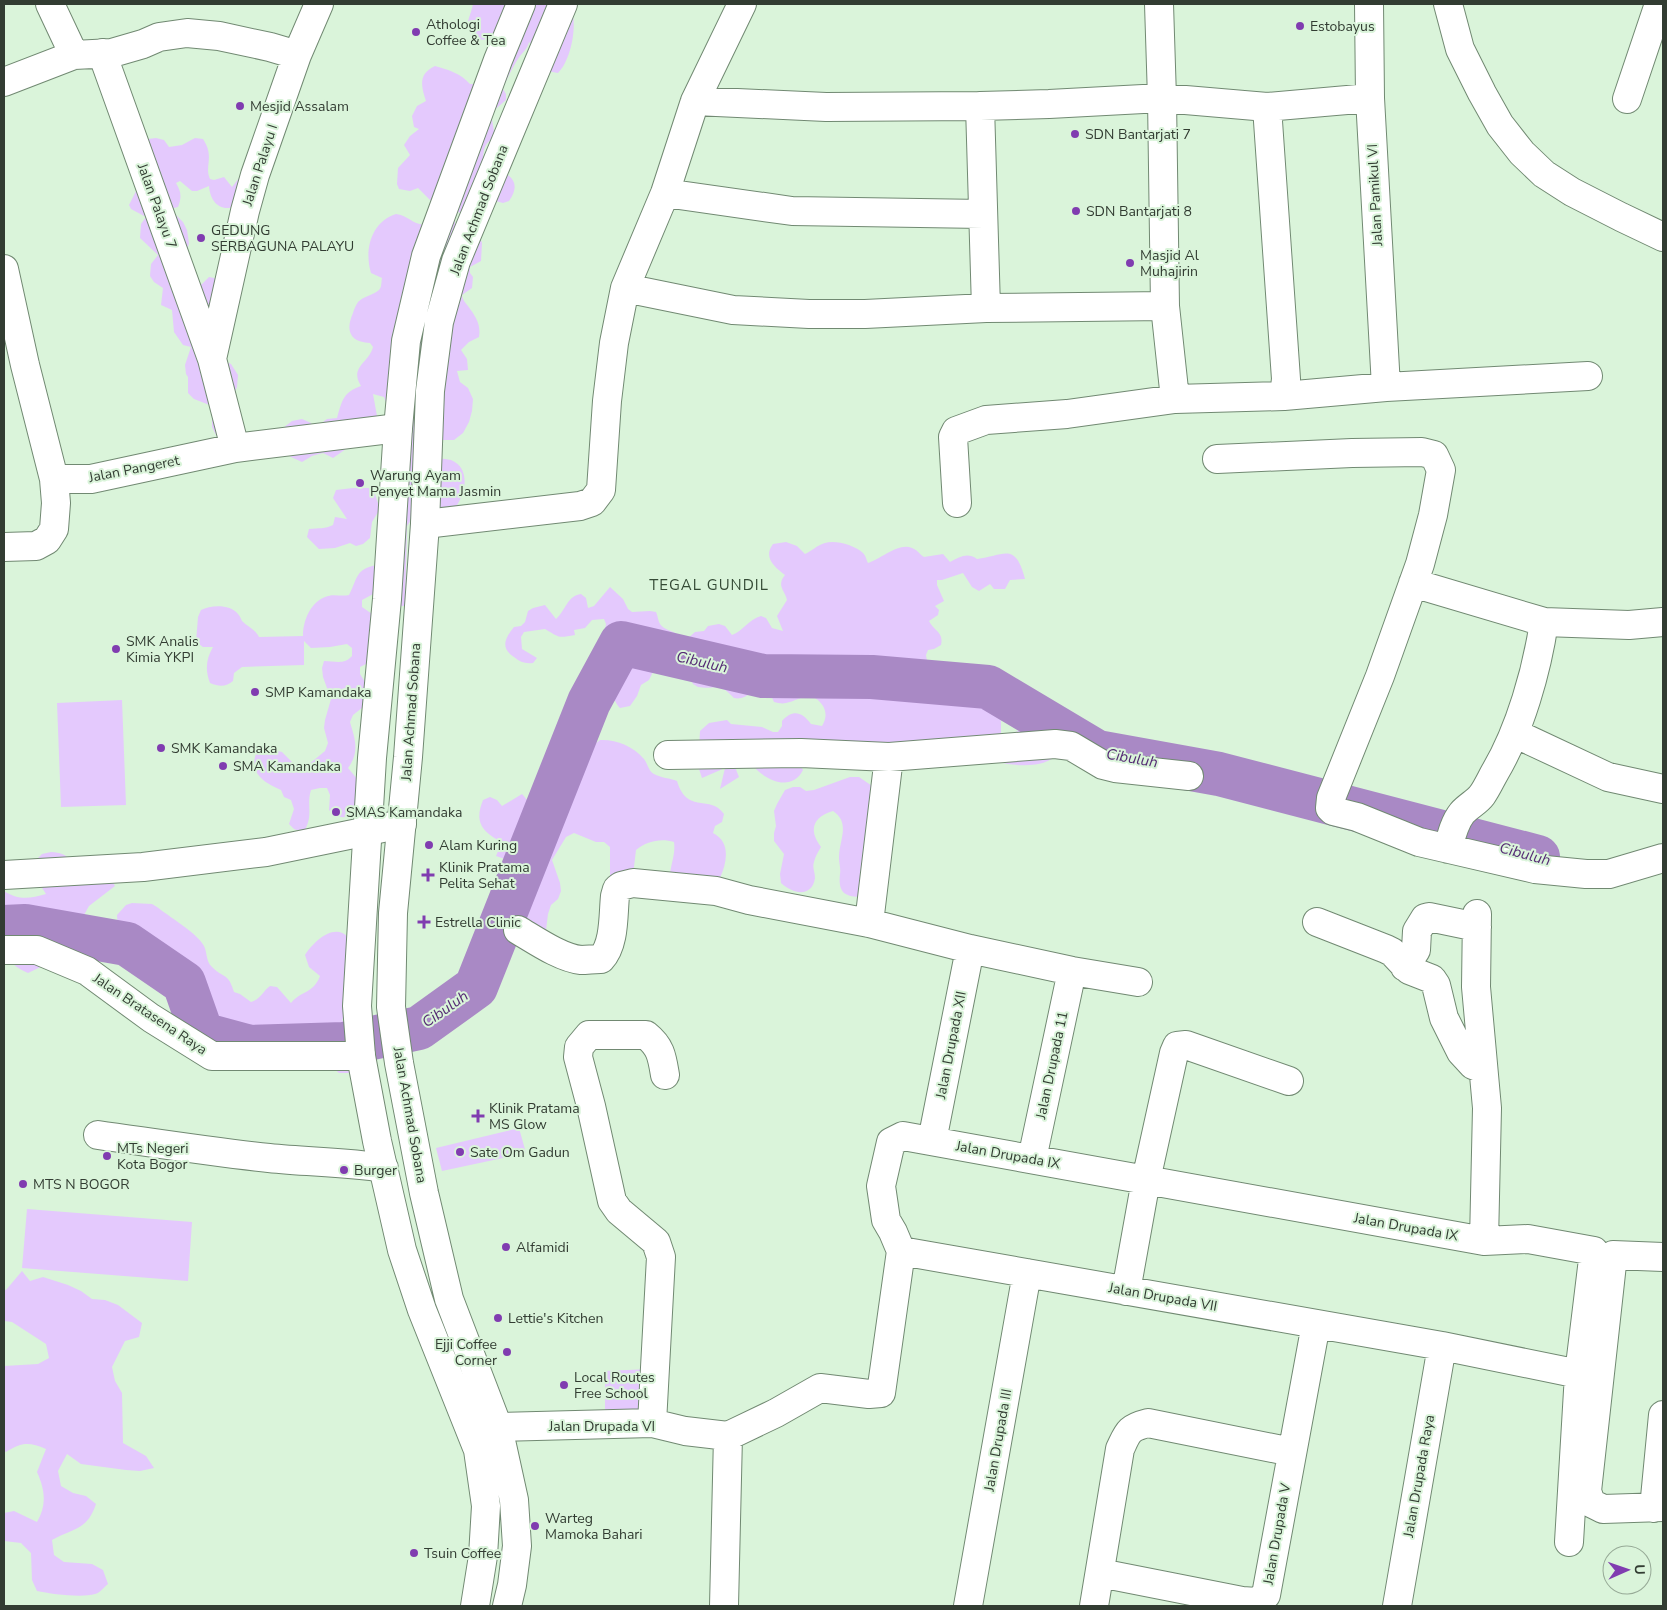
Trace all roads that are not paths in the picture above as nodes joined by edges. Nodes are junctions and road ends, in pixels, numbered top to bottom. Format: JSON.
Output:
{"nodes":[{"id":1,"x":50,"y":4,"type":"edge"},
{"id":2,"x":319,"y":4,"type":"edge"},
{"id":3,"x":521,"y":4,"type":"edge"},
{"id":4,"x":562,"y":4,"type":"edge"},
{"id":5,"x":742,"y":4,"type":"edge"},
{"id":6,"x":1159,"y":4,"type":"edge"},
{"id":7,"x":1369,"y":4,"type":"edge"},
{"id":8,"x":1448,"y":4,"type":"edge"},
{"id":9,"x":1659,"y":4,"type":"edge"},
{"id":10,"x":102,"y":53,"type":"junction"},
{"id":11,"x":74,"y":55,"type":"junction"},
{"id":12,"x":297,"y":55,"type":"junction"},
{"id":13,"x":4,"y":82,"type":"edge"},
{"id":14,"x":1162,"y":98,"type":"junction"},
{"id":15,"x":1370,"y":98,"type":"junction"},
{"id":16,"x":1627,"y":99,"type":"dead end"},
{"id":17,"x":695,"y":101,"type":"junction"},
{"id":18,"x":980,"y":106,"type":"junction"},
{"id":19,"x":1267,"y":107,"type":"junction"},
{"id":20,"x":665,"y":193,"type":"junction"},
{"id":21,"x":983,"y":214,"type":"junction"},
{"id":22,"x":1663,"y":236,"type":"edge"},
{"id":23,"x":4,"y":269,"type":"edge"},
{"id":24,"x":625,"y":288,"type":"junction"},
{"id":25,"x":418,"y":290,"type":"junction"},
{"id":26,"x":446,"y":298,"type":"junction"},
{"id":27,"x":1165,"y":306,"type":"junction"},
{"id":28,"x":986,"y":308,"type":"junction"},
{"id":29,"x":212,"y":359,"type":"junction"},
{"id":30,"x":14,"y":368,"type":"edge"},
{"id":31,"x":1588,"y":376,"type":"dead end"},
{"id":32,"x":1386,"y":387,"type":"junction"},
{"id":33,"x":1284,"y":396,"type":"junction"},
{"id":34,"x":1175,"y":398,"type":"junction"},
{"id":35,"x":398,"y":428,"type":"junction"},
{"id":36,"x":236,"y":448,"type":"junction"},
{"id":37,"x":1217,"y":459,"type":"dead end"},
{"id":38,"x":54,"y":479,"type":"junction"},
{"id":39,"x":957,"y":503,"type":"dead end"},
{"id":40,"x":425,"y":524,"type":"junction"},
{"id":41,"x":4,"y":547,"type":"edge"},
{"id":42,"x":1413,"y":583,"type":"junction"},
{"id":43,"x":1544,"y":622,"type":"junction"},
{"id":44,"x":1663,"y":622,"type":"edge"},
{"id":45,"x":1514,"y":733,"type":"junction"},
{"id":46,"x":668,"y":755,"type":"dead end"},
{"id":47,"x":889,"y":757,"type":"junction"},
{"id":48,"x":1189,"y":776,"type":"dead end"},
{"id":49,"x":1663,"y":789,"type":"edge"},
{"id":50,"x":402,"y":824,"type":"junction"},
{"id":51,"x":367,"y":831,"type":"junction"},
{"id":52,"x":1450,"y":841,"type":"junction"},
{"id":53,"x":1663,"y":858,"type":"edge"},
{"id":54,"x":4,"y":875,"type":"edge"},
{"id":55,"x":1318,"y":922,"type":"dead end"},
{"id":56,"x":868,"y":923,"type":"junction"},
{"id":57,"x":518,"y":930,"type":"dead end"},
{"id":58,"x":970,"y":949,"type":"junction"},
{"id":59,"x":4,"y":950,"type":"edge"},
{"id":60,"x":1405,"y":967,"type":"junction"},
{"id":61,"x":1072,"y":970,"type":"junction"},
{"id":62,"x":1138,"y":982,"type":"dead end"},
{"id":63,"x":361,"y":1052,"type":"junction"},
{"id":64,"x":1483,"y":1070,"type":"junction"},
{"id":65,"x":665,"y":1074,"type":"dead end"},
{"id":66,"x":1290,"y":1082,"type":"dead end"},
{"id":67,"x":98,"y":1135,"type":"dead end"},
{"id":68,"x":932,"y":1141,"type":"junction"},
{"id":69,"x":1032,"y":1159,"type":"junction"},
{"id":70,"x":384,"y":1168,"type":"junction"},
{"id":71,"x":1146,"y":1180,"type":"junction"},
{"id":72,"x":1484,"y":1241,"type":"junction"},
{"id":73,"x":901,"y":1251,"type":"junction"},
{"id":74,"x":1663,"y":1257,"type":"edge"},
{"id":75,"x":1027,"y":1274,"type":"junction"},
{"id":76,"x":1126,"y":1291,"type":"junction"},
{"id":77,"x":1316,"y":1324,"type":"junction"},
{"id":78,"x":1442,"y":1346,"type":"junction"},
{"id":79,"x":1590,"y":1375,"type":"junction"},
{"id":80,"x":1663,"y":1415,"type":"edge"},
{"id":81,"x":652,"y":1423,"type":"junction"},
{"id":82,"x":498,"y":1428,"type":"junction"},
{"id":83,"x":728,"y":1436,"type":"junction"},
{"id":84,"x":1292,"y":1452,"type":"junction"},
{"id":85,"x":1659,"y":1508,"type":"edge"},
{"id":86,"x":1569,"y":1542,"type":"dead end"},
{"id":87,"x":1100,"y":1573,"type":"junction"},
{"id":88,"x":475,"y":1606,"type":"edge"},
{"id":89,"x":507,"y":1606,"type":"edge"},
{"id":90,"x":724,"y":1606,"type":"edge"},
{"id":91,"x":968,"y":1606,"type":"edge"},
{"id":92,"x":1094,"y":1606,"type":"edge"},
{"id":93,"x":1397,"y":1606,"type":"edge"}],
"edges":[{"from":1,"to":11,"type":"street"},
{"from":2,"to":12,"type":"street","name":"Jalan Palayu I"},
{"from":3,"to":25,"type":"street"},
{"from":4,"to":26,"type":"street","name":"Jalan Achmad Sobana"},
{"from":5,"to":17,"type":"street"},
{"from":6,"to":14,"type":"street"},
{"from":7,"to":15,"type":"street","name":"Jalan Pamikul VI"},
{"from":8,"to":22,"type":"street"},
{"from":9,"to":16,"type":"street"},
{"from":10,"to":11,"type":"street"},
{"from":10,"to":12,"type":"street"},
{"from":10,"to":29,"type":"street","name":"Jalan Palayu 7"},
{"from":11,"to":13,"type":"street"},
{"from":12,"to":29,"type":"street","name":"Jalan Palayu I"},
{"from":14,"to":18,"type":"street"},
{"from":14,"to":19,"type":"street"},
{"from":14,"to":27,"type":"street"},
{"from":15,"to":19,"type":"street"},
{"from":15,"to":32,"type":"street","name":"Jalan Pamikul VI"},
{"from":17,"to":18,"type":"street"},
{"from":17,"to":20,"type":"street"},
{"from":18,"to":21,"type":"street"},
{"from":19,"to":33,"type":"street"},
{"from":20,"to":21,"type":"street"},
{"from":20,"to":24,"type":"street"},
{"from":21,"to":28,"type":"street"},
{"from":23,"to":30,"type":"street"},
{"from":24,"to":28,"type":"street"},
{"from":24,"to":40,"type":"street"},
{"from":25,"to":26,"type":"street"},
{"from":25,"to":35,"type":"street"},
{"from":26,"to":40,"type":"street","name":"Jalan Achmad Sobana"},
{"from":27,"to":28,"type":"street"},
{"from":27,"to":34,"type":"street"},
{"from":29,"to":36,"type":"street","name":"Jalan Palayu I"},
{"from":30,"to":38,"type":"street"},
{"from":31,"to":32,"type":"street"},
{"from":32,"to":33,"type":"street"},
{"from":33,"to":34,"type":"street"},
{"from":34,"to":39,"type":"street"},
{"from":35,"to":36,"type":"street","name":"Jalan Pangeret"},
{"from":35,"to":51,"type":"street"},
{"from":36,"to":38,"type":"street","name":"Jalan Pangeret"},
{"from":37,"to":42,"type":"street"},
{"from":38,"to":41,"type":"street"},
{"from":40,"to":50,"type":"street","name":"Jalan Achmad Sobana"},
{"from":42,"to":43,"type":"street"},
{"from":42,"to":52,"type":"street"},
{"from":43,"to":44,"type":"street"},
{"from":43,"to":45,"type":"street"},
{"from":45,"to":49,"type":"street"},
{"from":45,"to":52,"type":"street"},
{"from":46,"to":47,"type":"street"},
{"from":47,"to":48,"type":"street"},
{"from":47,"to":56,"type":"street"},
{"from":50,"to":51,"type":"street"},
{"from":50,"to":82,"type":"street","name":"Jalan Achmad Sobana"},
{"from":51,"to":54,"type":"street"},
{"from":51,"to":63,"type":"street"},
{"from":52,"to":53,"type":"street"},
{"from":55,"to":60,"type":"street"},
{"from":56,"to":57,"type":"street"},
{"from":56,"to":58,"type":"street"},
{"from":58,"to":61,"type":"street"},
{"from":58,"to":68,"type":"street","name":"Jalan Drupada XII"},
{"from":59,"to":63,"type":"street","name":"Jalan Bratasena Raya"},
{"from":60,"to":64,"type":"street"},
{"from":60,"to":64,"type":"street"},
{"from":61,"to":62,"type":"street"},
{"from":61,"to":69,"type":"street","name":"Jalan Drupada 11"},
{"from":63,"to":70,"type":"street"},
{"from":64,"to":72,"type":"street"},
{"from":65,"to":81,"type":"street"},
{"from":66,"to":71,"type":"street"},
{"from":67,"to":70,"type":"street"},
{"from":68,"to":69,"type":"street","name":"Jalan Drupada IX"},
{"from":68,"to":73,"type":"street"},
{"from":69,"to":71,"type":"street","name":"Jalan Drupada IX"},
{"from":70,"to":88,"type":"street"},
{"from":71,"to":72,"type":"street","name":"Jalan Drupada IX"},
{"from":71,"to":76,"type":"street"},
{"from":72,"to":79,"type":"street","name":"Jalan Drupada IX"},
{"from":73,"to":75,"type":"street","name":"Jalan Drupada VII"},
{"from":73,"to":83,"type":"street"},
{"from":74,"to":79,"type":"street"},
{"from":75,"to":76,"type":"street","name":"Jalan Drupada VII"},
{"from":75,"to":91,"type":"street","name":"Jalan Drupada III"},
{"from":76,"to":77,"type":"street","name":"Jalan Drupada VII"},
{"from":77,"to":78,"type":"street","name":"Jalan Drupada VII"},
{"from":77,"to":84,"type":"street","name":"Jalan Drupada V"},
{"from":78,"to":79,"type":"street","name":"Jalan Drupada VII"},
{"from":78,"to":93,"type":"street","name":"Jalan Drupada Raya"},
{"from":79,"to":85,"type":"street"},
{"from":79,"to":86,"type":"street","name":"Jalan Drupada IX"},
{"from":80,"to":85,"type":"street"},
{"from":81,"to":82,"type":"street","name":"Jalan Drupada VI"},
{"from":81,"to":83,"type":"street","name":"Jalan Drupada VI"},
{"from":82,"to":89,"type":"street","name":"Jalan Achmad Sobana"},
{"from":83,"to":90,"type":"street"},
{"from":84,"to":87,"type":"street"},
{"from":84,"to":87,"type":"street","name":"Jalan Drupada V"},
{"from":87,"to":92,"type":"street"}]}
